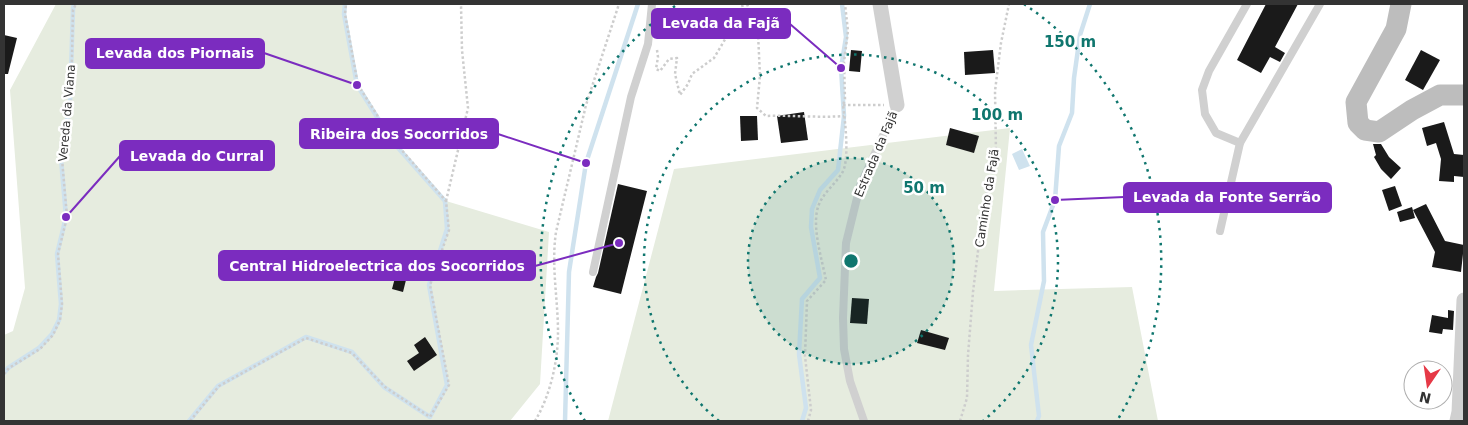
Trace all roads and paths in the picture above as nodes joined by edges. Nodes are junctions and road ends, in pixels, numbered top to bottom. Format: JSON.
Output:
{"nodes":[{"id":1,"x":76,"y":4,"type":"edge"},
{"id":2,"x":346,"y":4,"type":"edge"},
{"id":3,"x":461,"y":4,"type":"edge"},
{"id":4,"x":619,"y":4,"type":"edge"},
{"id":5,"x":652,"y":4,"type":"edge"},
{"id":6,"x":742,"y":4,"type":"edge"},
{"id":7,"x":747,"y":4,"type":"edge"},
{"id":8,"x":845,"y":4,"type":"edge"},
{"id":9,"x":880,"y":4,"type":"edge"},
{"id":10,"x":1009,"y":4,"type":"edge"},
{"id":11,"x":1247,"y":4,"type":"edge"},
{"id":12,"x":1320,"y":4,"type":"edge"},
{"id":13,"x":1401,"y":4,"type":"edge"},
{"id":14,"x":648,"y":44,"type":"junction"},
{"id":15,"x":1464,"y":96,"type":"edge"},
{"id":16,"x":843,"y":105,"type":"junction"},
{"id":17,"x":897,"y":105,"type":"junction"},
{"id":18,"x":844,"y":116,"type":"junction"},
{"id":19,"x":1240,"y":143,"type":"junction"},
{"id":20,"x":446,"y":201,"type":"junction"},
{"id":21,"x":1220,"y":231,"type":"dead end"},
{"id":22,"x":593,"y":272,"type":"dead end"},
{"id":23,"x":1464,"y":300,"type":"edge"},
{"id":24,"x":4,"y":374,"type":"edge"},
{"id":25,"x":190,"y":421,"type":"edge"},
{"id":26,"x":535,"y":421,"type":"edge"},
{"id":27,"x":808,"y":421,"type":"edge"},
{"id":28,"x":864,"y":421,"type":"edge"},
{"id":29,"x":960,"y":421,"type":"edge"},
{"id":30,"x":1457,"y":421,"type":"edge"}],
"edges":[{"from":1,"to":24,"type":"path","name":"Vereda da Viana"},
{"from":2,"to":20,"type":"path"},
{"from":3,"to":20,"type":"path"},
{"from":4,"to":26,"type":"path"},
{"from":5,"to":14,"type":"lane"},
{"from":6,"to":14,"type":"path"},
{"from":7,"to":18,"type":"path"},
{"from":8,"to":16,"type":"path"},
{"from":9,"to":17,"type":"street","name":"Estrada da Fajã"},
{"from":10,"to":29,"type":"path","name":"Caminho da Fajã"},
{"from":11,"to":19,"type":"lane"},
{"from":12,"to":19,"type":"lane"},
{"from":13,"to":15,"type":"street"},
{"from":14,"to":22,"type":"lane"},
{"from":16,"to":17,"type":"path"},
{"from":16,"to":18,"type":"path"},
{"from":17,"to":28,"type":"lane","name":"Estrada da Fajã"},
{"from":18,"to":27,"type":"path"},
{"from":19,"to":21,"type":"lane"},
{"from":20,"to":25,"type":"path"},
{"from":23,"to":30,"type":"street"}]}
